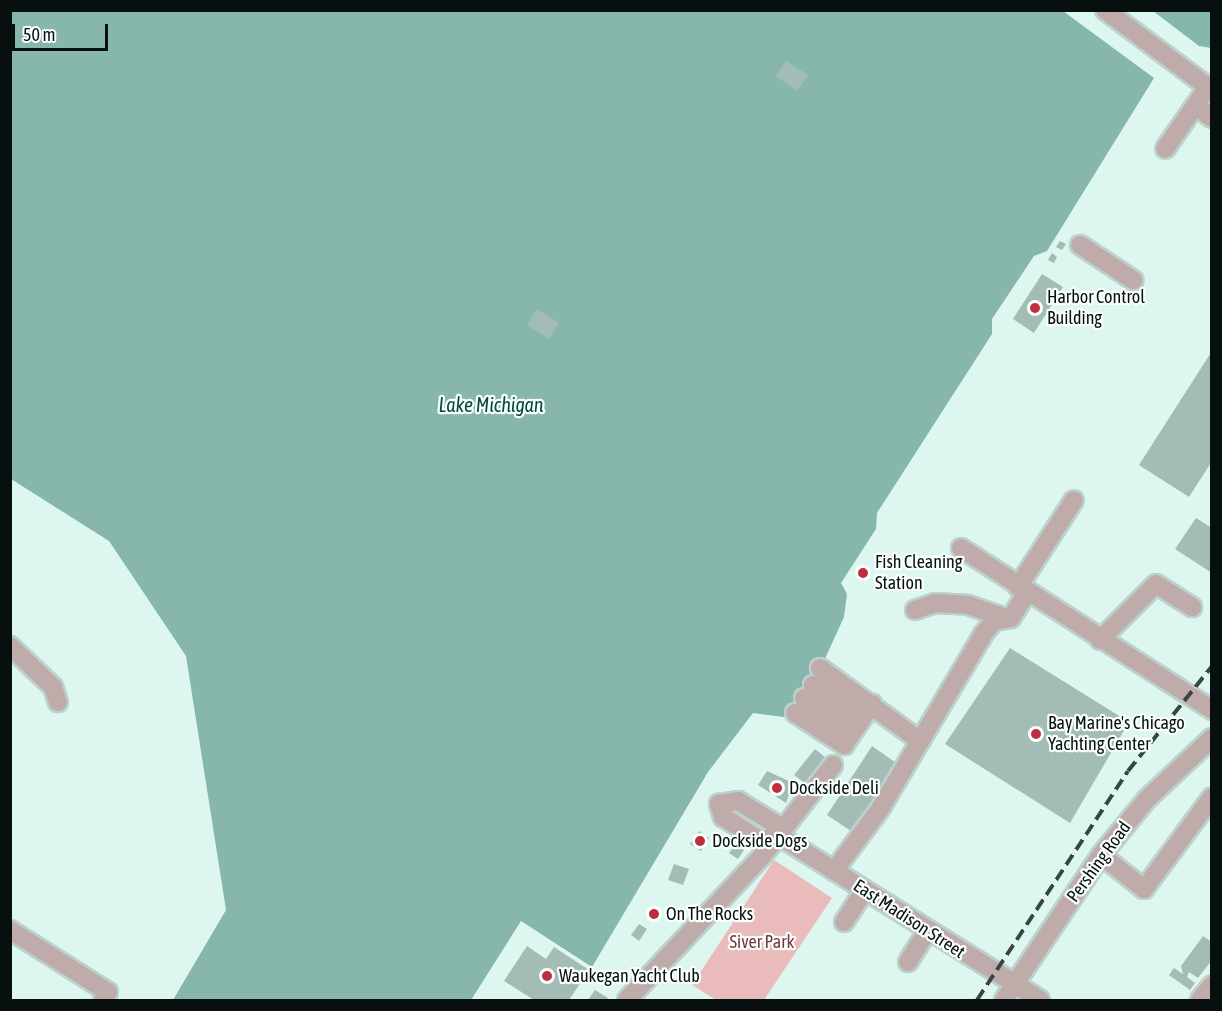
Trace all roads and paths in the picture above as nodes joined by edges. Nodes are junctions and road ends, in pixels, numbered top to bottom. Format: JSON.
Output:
{"nodes":[{"id":1,"x":1105,"y":10,"type":"edge"},
{"id":2,"x":1196,"y":106,"type":"junction"},
{"id":3,"x":1212,"y":118,"type":"edge"},
{"id":4,"x":1165,"y":149,"type":"dead end"},
{"id":5,"x":1080,"y":245,"type":"dead end"},
{"id":6,"x":1133,"y":280,"type":"dead end"},
{"id":7,"x":1074,"y":500,"type":"dead end"},
{"id":8,"x":1022,"y":590,"type":"junction"},
{"id":9,"x":1192,"y":607,"type":"dead end"},
{"id":10,"x":915,"y":610,"type":"dead end"},
{"id":11,"x":1003,"y":617,"type":"junction"},
{"id":12,"x":1100,"y":640,"type":"junction"},
{"id":13,"x":10,"y":646,"type":"edge"},
{"id":14,"x":58,"y":702,"type":"dead end"},
{"id":15,"x":1212,"y":710,"type":"edge"},
{"id":16,"x":863,"y":717,"type":"junction"},
{"id":17,"x":923,"y":736,"type":"junction"},
{"id":18,"x":1210,"y":743,"type":"edge"},
{"id":19,"x":834,"y":765,"type":"dead end"},
{"id":20,"x":1212,"y":797,"type":"edge"},
{"id":21,"x":779,"y":836,"type":"junction"},
{"id":22,"x":1101,"y":855,"type":"junction"},
{"id":23,"x":834,"y":871,"type":"junction"},
{"id":24,"x":865,"y":890,"type":"junction"},
{"id":25,"x":844,"y":922,"type":"dead end"},
{"id":26,"x":10,"y":930,"type":"edge"},
{"id":27,"x":928,"y":930,"type":"junction"},
{"id":28,"x":908,"y":962,"type":"dead end"},
{"id":29,"x":1014,"y":984,"type":"junction"},
{"id":30,"x":1212,"y":985,"type":"edge"},
{"id":31,"x":103,"y":1000,"type":"edge"},
{"id":32,"x":627,"y":1000,"type":"edge"},
{"id":33,"x":1004,"y":1000,"type":"edge"},
{"id":34,"x":1040,"y":1000,"type":"edge"},
{"id":35,"x":1200,"y":1000,"type":"edge"}],
"edges":[{"from":1,"to":2,"type":"street"},
{"from":2,"to":3,"type":"street"},
{"from":2,"to":4,"type":"street"},
{"from":5,"to":6,"type":"street"},
{"from":7,"to":8,"type":"street"},
{"from":8,"to":11,"type":"street"},
{"from":8,"to":12,"type":"street"},
{"from":9,"to":12,"type":"street"},
{"from":10,"to":11,"type":"street"},
{"from":11,"to":17,"type":"street"},
{"from":12,"to":15,"type":"street"},
{"from":13,"to":14,"type":"street"},
{"from":16,"to":16,"type":"street"},
{"from":16,"to":17,"type":"street"},
{"from":17,"to":23,"type":"street"},
{"from":18,"to":22,"type":"street","name":"Pershing Road"},
{"from":19,"to":21,"type":"street"},
{"from":20,"to":22,"type":"street"},
{"from":21,"to":23,"type":"street","name":"East Madison Street"},
{"from":21,"to":32,"type":"street"},
{"from":22,"to":29,"type":"street","name":"Pershing Road"},
{"from":23,"to":24,"type":"street","name":"East Madison Street"},
{"from":24,"to":25,"type":"street"},
{"from":24,"to":27,"type":"street","name":"East Madison Street"},
{"from":26,"to":31,"type":"street"},
{"from":27,"to":28,"type":"street"},
{"from":27,"to":29,"type":"street","name":"East Madison Street"},
{"from":29,"to":33,"type":"street","name":"Pershing Road"},
{"from":29,"to":34,"type":"street","name":"East Madison Street"},
{"from":30,"to":35,"type":"street"}]}
